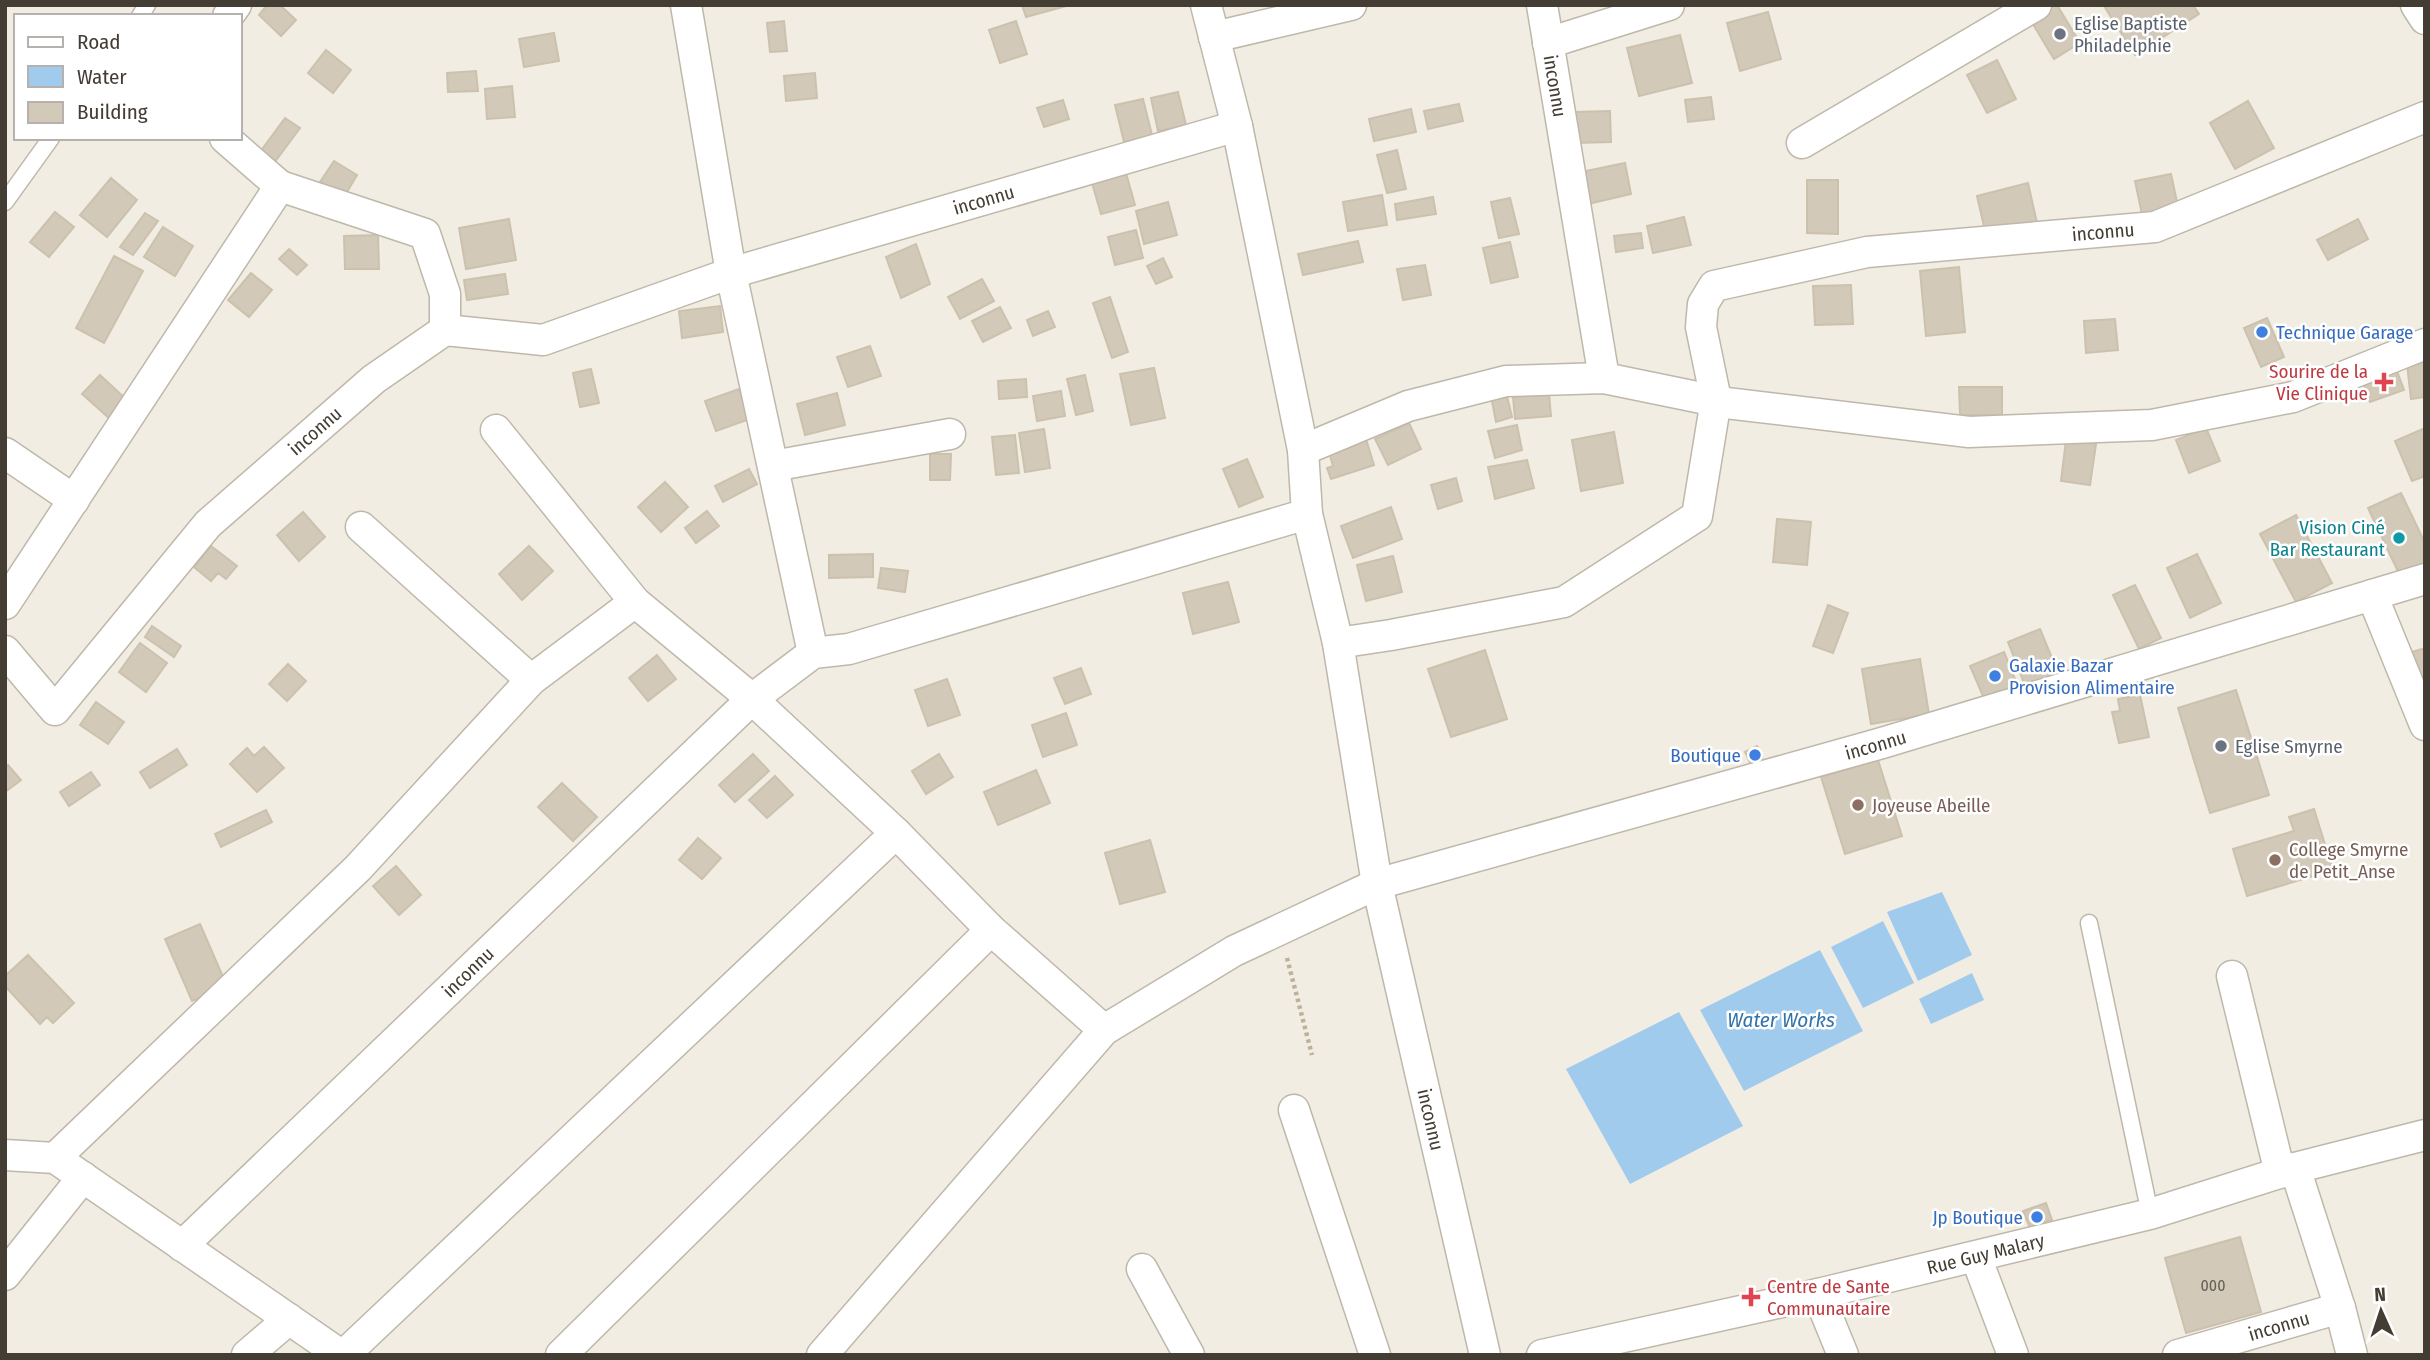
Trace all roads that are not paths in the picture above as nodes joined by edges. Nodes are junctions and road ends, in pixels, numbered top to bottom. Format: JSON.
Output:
{"nodes":[{"id":1,"x":686,"y":5,"type":"edge"},
{"id":2,"x":1206,"y":5,"type":"edge"},
{"id":3,"x":1351,"y":5,"type":"edge"},
{"id":4,"x":1542,"y":5,"type":"edge"},
{"id":5,"x":1669,"y":5,"type":"edge"},
{"id":6,"x":2036,"y":5,"type":"edge"},
{"id":7,"x":2416,"y":5,"type":"edge"},
{"id":8,"x":2425,"y":19,"type":"edge"},
{"id":9,"x":1214,"y":37,"type":"junction"},
{"id":10,"x":1548,"y":43,"type":"junction"},
{"id":11,"x":2425,"y":117,"type":"edge"},
{"id":12,"x":1237,"y":126,"type":"junction"},
{"id":13,"x":50,"y":140,"type":"edge"},
{"id":14,"x":227,"y":140,"type":"edge"},
{"id":15,"x":1802,"y":143,"type":"dead end"},
{"id":16,"x":280,"y":186,"type":"junction"},
{"id":17,"x":5,"y":202,"type":"edge"},
{"id":18,"x":731,"y":273,"type":"junction"},
{"id":19,"x":445,"y":330,"type":"junction"},
{"id":20,"x":2425,"y":344,"type":"edge"},
{"id":21,"x":1604,"y":377,"type":"junction"},
{"id":22,"x":1716,"y":400,"type":"junction"},
{"id":23,"x":496,"y":430,"type":"dead end"},
{"id":24,"x":950,"y":434,"type":"dead end"},
{"id":25,"x":1303,"y":450,"type":"junction"},
{"id":26,"x":5,"y":453,"type":"edge"},
{"id":27,"x":773,"y":466,"type":"junction"},
{"id":28,"x":74,"y":500,"type":"junction"},
{"id":29,"x":1307,"y":514,"type":"junction"},
{"id":30,"x":361,"y":527,"type":"dead end"},
{"id":31,"x":2425,"y":579,"type":"edge"},
{"id":32,"x":2372,"y":595,"type":"junction"},
{"id":33,"x":635,"y":602,"type":"junction"},
{"id":34,"x":5,"y":604,"type":"edge"},
{"id":35,"x":1338,"y":643,"type":"junction"},
{"id":36,"x":5,"y":651,"type":"edge"},
{"id":37,"x":813,"y":653,"type":"junction"},
{"id":38,"x":531,"y":680,"type":"junction"},
{"id":39,"x":752,"y":699,"type":"junction"},
{"id":40,"x":2425,"y":725,"type":"edge"},
{"id":41,"x":896,"y":833,"type":"junction"},
{"id":42,"x":1377,"y":884,"type":"junction"},
{"id":43,"x":2089,"y":923,"type":"dead end"},
{"id":44,"x":991,"y":930,"type":"junction"},
{"id":45,"x":2232,"y":976,"type":"dead end"},
{"id":46,"x":1104,"y":1030,"type":"junction"},
{"id":47,"x":1294,"y":1110,"type":"dead end"},
{"id":48,"x":2425,"y":1135,"type":"edge"},
{"id":49,"x":5,"y":1155,"type":"edge"},
{"id":50,"x":55,"y":1158,"type":"junction"},
{"id":51,"x":2287,"y":1170,"type":"junction"},
{"id":52,"x":83,"y":1177,"type":"junction"},
{"id":53,"x":2150,"y":1214,"type":"junction"},
{"id":54,"x":182,"y":1246,"type":"junction"},
{"id":55,"x":1976,"y":1256,"type":"junction"},
{"id":56,"x":1142,"y":1269,"type":"dead end"},
{"id":57,"x":5,"y":1275,"type":"edge"},
{"id":58,"x":1818,"y":1294,"type":"junction"},
{"id":59,"x":2340,"y":1308,"type":"junction"},
{"id":60,"x":289,"y":1319,"type":"junction"},
{"id":61,"x":247,"y":1355,"type":"edge"},
{"id":62,"x":342,"y":1355,"type":"edge"},
{"id":63,"x":561,"y":1355,"type":"edge"},
{"id":64,"x":822,"y":1355,"type":"edge"},
{"id":65,"x":1189,"y":1355,"type":"edge"},
{"id":66,"x":1376,"y":1355,"type":"edge"},
{"id":67,"x":1485,"y":1355,"type":"edge"},
{"id":68,"x":1542,"y":1355,"type":"edge"},
{"id":69,"x":1843,"y":1355,"type":"edge"},
{"id":70,"x":2013,"y":1355,"type":"edge"},
{"id":71,"x":2178,"y":1355,"type":"edge"},
{"id":72,"x":2352,"y":1355,"type":"edge"}],
"edges":[{"from":1,"to":18,"type":"street"},
{"from":2,"to":9,"type":"street","name":"inconnu"},
{"from":3,"to":9,"type":"street"},
{"from":4,"to":10,"type":"street","name":"inconnu"},
{"from":5,"to":10,"type":"street","name":"inconnu"},
{"from":6,"to":15,"type":"street"},
{"from":7,"to":8,"type":"street"},
{"from":9,"to":12,"type":"street","name":"inconnu"},
{"from":10,"to":21,"type":"street","name":"inconnu"},
{"from":11,"to":22,"type":"street","name":"inconnu"},
{"from":12,"to":18,"type":"street","name":"inconnu"},
{"from":12,"to":25,"type":"street","name":"inconnu"},
{"from":13,"to":17,"type":"lane"},
{"from":14,"to":16,"type":"street"},
{"from":16,"to":19,"type":"street"},
{"from":16,"to":28,"type":"street"},
{"from":18,"to":19,"type":"street","name":"inconnu"},
{"from":18,"to":27,"type":"street"},
{"from":19,"to":36,"type":"street","name":"inconnu"},
{"from":20,"to":22,"type":"street"},
{"from":21,"to":22,"type":"street"},
{"from":21,"to":25,"type":"street"},
{"from":22,"to":35,"type":"street","name":"inconnu"},
{"from":23,"to":33,"type":"street"},
{"from":24,"to":27,"type":"street"},
{"from":25,"to":29,"type":"street","name":"inconnu"},
{"from":26,"to":28,"type":"street"},
{"from":27,"to":37,"type":"street"},
{"from":28,"to":34,"type":"street"},
{"from":29,"to":35,"type":"street","name":"inconnu"},
{"from":29,"to":37,"type":"street"},
{"from":30,"to":38,"type":"street"},
{"from":31,"to":32,"type":"street","name":"inconnu"},
{"from":32,"to":40,"type":"street"},
{"from":32,"to":42,"type":"street","name":"inconnu"},
{"from":33,"to":38,"type":"street"},
{"from":33,"to":39,"type":"street"},
{"from":35,"to":42,"type":"street","name":"inconnu"},
{"from":37,"to":39,"type":"street","name":"inconnu"},
{"from":38,"to":50,"type":"street"},
{"from":39,"to":41,"type":"street"},
{"from":39,"to":54,"type":"street","name":"inconnu"},
{"from":41,"to":44,"type":"street"},
{"from":41,"to":62,"type":"street"},
{"from":42,"to":46,"type":"street","name":"inconnu"},
{"from":42,"to":67,"type":"street","name":"inconnu"},
{"from":43,"to":53,"type":"lane"},
{"from":44,"to":46,"type":"street"},
{"from":44,"to":63,"type":"street"},
{"from":45,"to":51,"type":"street"},
{"from":46,"to":64,"type":"street","name":"inconnu"},
{"from":47,"to":66,"type":"street"},
{"from":48,"to":51,"type":"street","name":"Rue Guy Malary"},
{"from":49,"to":50,"type":"street"},
{"from":50,"to":52,"type":"street"},
{"from":51,"to":53,"type":"street","name":"Rue Guy Malary"},
{"from":51,"to":59,"type":"street"},
{"from":52,"to":54,"type":"street"},
{"from":52,"to":57,"type":"street"},
{"from":53,"to":55,"type":"street","name":"Rue Guy Malary"},
{"from":54,"to":60,"type":"street"},
{"from":55,"to":58,"type":"street","name":"Rue Guy Malary"},
{"from":55,"to":70,"type":"street"},
{"from":56,"to":65,"type":"street"},
{"from":58,"to":68,"type":"street","name":"Rue Guy Malary"},
{"from":58,"to":69,"type":"street"},
{"from":59,"to":71,"type":"street","name":"inconnu"},
{"from":59,"to":72,"type":"street"},
{"from":60,"to":61,"type":"street"},
{"from":60,"to":62,"type":"street"}]}
